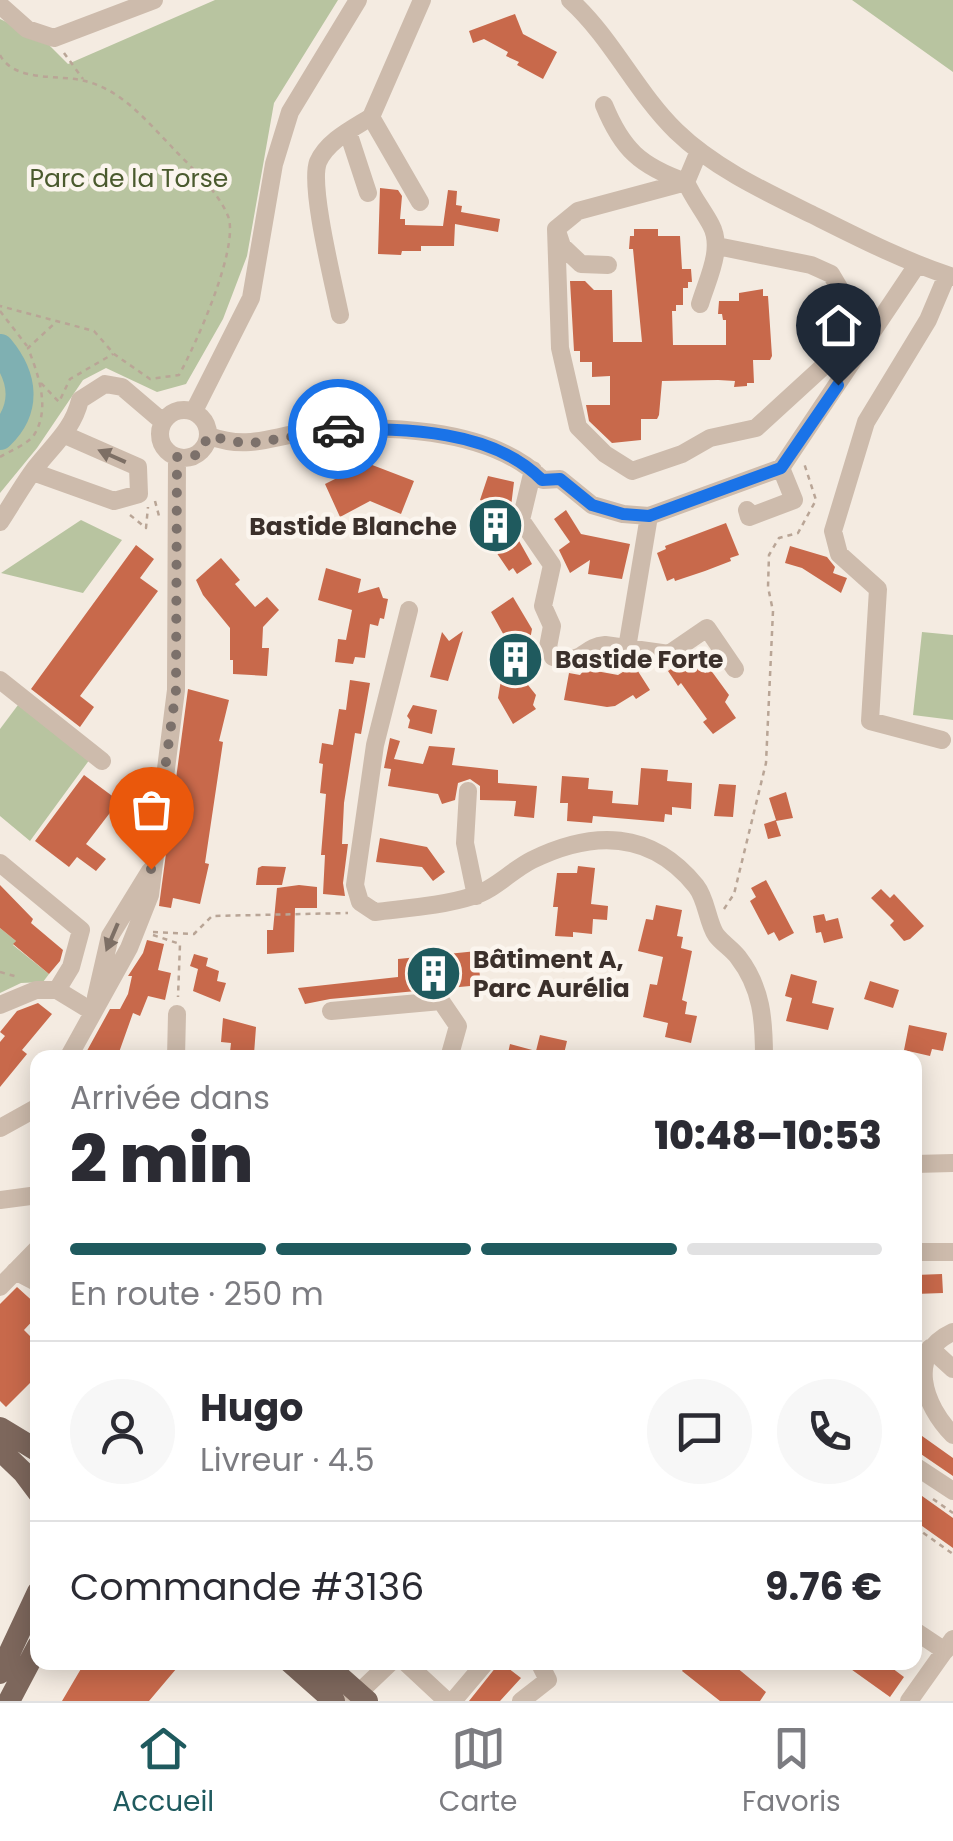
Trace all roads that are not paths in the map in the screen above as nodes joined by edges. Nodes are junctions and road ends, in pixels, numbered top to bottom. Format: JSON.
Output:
{"nodes":[{"id":1,"x":154,"y":0,"type":"edge"},
{"id":2,"x":358,"y":0,"type":"edge"},
{"id":3,"x":422,"y":0,"type":"edge"},
{"id":4,"x":570,"y":0,"type":"edge"},
{"id":5,"x":0,"y":5,"type":"edge"},
{"id":6,"x":604,"y":105,"type":"dead end"},
{"id":7,"x":371,"y":118,"type":"junction"},
{"id":8,"x":348,"y":132,"type":"junction"},
{"id":9,"x":699,"y":151,"type":"junction"},
{"id":10,"x":686,"y":182,"type":"junction"},
{"id":11,"x":368,"y":193,"type":"dead end"},
{"id":12,"x":420,"y":202,"type":"dead end"},
{"id":13,"x":556,"y":229,"type":"junction"},
{"id":14,"x":717,"y":246,"type":"junction"},
{"id":15,"x":608,"y":265,"type":"dead end"},
{"id":16,"x":917,"y":265,"type":"junction"},
{"id":17,"x":950,"y":276,"type":"edge"},
{"id":18,"x":700,"y":304,"type":"dead end"},
{"id":19,"x":340,"y":316,"type":"dead end"},
{"id":20,"x":194,"y":411,"type":"junction"},
{"id":21,"x":163,"y":422,"type":"junction"},
{"id":22,"x":65,"y":434,"type":"junction"},
{"id":23,"x":209,"y":436,"type":"junction"},
{"id":24,"x":177,"y":457,"type":"junction"},
{"id":25,"x":781,"y":468,"type":"junction"},
{"id":26,"x":533,"y":470,"type":"junction"},
{"id":27,"x":33,"y":472,"type":"junction"},
{"id":28,"x":747,"y":510,"type":"dead end"},
{"id":29,"x":649,"y":516,"type":"junction"},
{"id":30,"x":0,"y":522,"type":"edge"},
{"id":31,"x":409,"y":610,"type":"dead end"},
{"id":32,"x":626,"y":648,"type":"junction"},
{"id":33,"x":735,"y":668,"type":"dead end"},
{"id":34,"x":0,"y":680,"type":"edge"},
{"id":35,"x":942,"y":740,"type":"dead end"},
{"id":36,"x":102,"y":760,"type":"dead end"},
{"id":37,"x":468,"y":791,"type":"dead end"},
{"id":38,"x":0,"y":863,"type":"edge"},
{"id":39,"x":476,"y":896,"type":"junction"},
{"id":40,"x":57,"y":990,"type":"junction"},
{"id":41,"x":0,"y":1005,"type":"edge"},
{"id":42,"x":330,"y":1011,"type":"dead end"},
{"id":43,"x":93,"y":1012,"type":"junction"},
{"id":44,"x":177,"y":1014,"type":"road end"},
{"id":45,"x":72,"y":1050,"type":"edge"},
{"id":46,"x":176,"y":1050,"type":"edge"},
{"id":47,"x":450,"y":1050,"type":"edge"},
{"id":48,"x":764,"y":1050,"type":"edge"},
{"id":49,"x":30,"y":1111,"type":"edge"},
{"id":50,"x":0,"y":1128,"type":"edge"},
{"id":51,"x":953,"y":1163,"type":"edge"},
{"id":52,"x":922,"y":1164,"type":"edge"},
{"id":53,"x":30,"y":1196,"type":"edge"},
{"id":54,"x":0,"y":1200,"type":"edge"},
{"id":55,"x":922,"y":1252,"type":"edge"},
{"id":56,"x":953,"y":1252,"type":"edge"},
{"id":57,"x":30,"y":1256,"type":"edge"},
{"id":58,"x":14,"y":1271,"type":"junction"},
{"id":59,"x":30,"y":1279,"type":"edge"},
{"id":60,"x":0,"y":1287,"type":"edge"},
{"id":61,"x":953,"y":1332,"type":"edge"},
{"id":62,"x":930,"y":1348,"type":"junction"},
{"id":63,"x":953,"y":1369,"type":"edge"},
{"id":64,"x":0,"y":1428,"type":"edge"},
{"id":65,"x":953,"y":1434,"type":"edge"},
{"id":66,"x":30,"y":1447,"type":"edge"},
{"id":67,"x":0,"y":1450,"type":"edge"},
{"id":68,"x":922,"y":1471,"type":"edge"},
{"id":69,"x":30,"y":1482,"type":"edge"},
{"id":70,"x":953,"y":1491,"type":"edge"},
{"id":71,"x":30,"y":1603,"type":"edge"},
{"id":72,"x":11,"y":1630,"type":"edge"},
{"id":73,"x":922,"y":1637,"type":"edge"},
{"id":74,"x":945,"y":1657,"type":"edge"},
{"id":75,"x":30,"y":1661,"type":"edge"},
{"id":76,"x":299,"y":1670,"type":"edge"},
{"id":77,"x":331,"y":1670,"type":"edge"},
{"id":78,"x":384,"y":1670,"type":"edge"},
{"id":79,"x":415,"y":1670,"type":"edge"},
{"id":80,"x":479,"y":1670,"type":"edge"},
{"id":81,"x":543,"y":1670,"type":"edge"},
{"id":82,"x":0,"y":1673,"type":"edge"},
{"id":83,"x":358,"y":1698,"type":"edge"},
{"id":84,"x":9,"y":1701,"type":"edge"},
{"id":85,"x":334,"y":1701,"type":"edge"},
{"id":86,"x":450,"y":1701,"type":"edge"},
{"id":87,"x":521,"y":1701,"type":"edge"},
{"id":88,"x":908,"y":1701,"type":"edge"}],
"edges":[{"from":1,"to":5,"type":"street"},
{"from":2,"to":20,"type":"street"},
{"from":3,"to":7,"type":"street"},
{"from":4,"to":9,"type":"street"},
{"from":6,"to":10,"type":"street"},
{"from":7,"to":8,"type":"street"},
{"from":7,"to":12,"type":"street"},
{"from":8,"to":11,"type":"street"},
{"from":8,"to":19,"type":"street"},
{"from":9,"to":10,"type":"street"},
{"from":9,"to":16,"type":"street"},
{"from":10,"to":13,"type":"street"},
{"from":10,"to":14,"type":"street"},
{"from":13,"to":14,"type":"street"},
{"from":13,"to":15,"type":"street"},
{"from":14,"to":18,"type":"street"},
{"from":16,"to":17,"type":"street"},
{"from":16,"to":25,"type":"street"},
{"from":17,"to":35,"type":"street"},
{"from":20,"to":21,"type":"street"},
{"from":20,"to":23,"type":"street"},
{"from":21,"to":22,"type":"street"},
{"from":21,"to":24,"type":"street"},
{"from":22,"to":27,"type":"street"},
{"from":27,"to":22,"type":"street","one_way":true},
{"from":23,"to":24,"type":"street"},
{"from":23,"to":26,"type":"street"},
{"from":24,"to":43,"type":"street"},
{"from":25,"to":28,"type":"street"},
{"from":25,"to":29,"type":"street"},
{"from":26,"to":29,"type":"street"},
{"from":26,"to":32,"type":"street"},
{"from":27,"to":30,"type":"street"},
{"from":29,"to":32,"type":"street"},
{"from":31,"to":39,"type":"street"},
{"from":32,"to":33,"type":"street"},
{"from":34,"to":36,"type":"street"},
{"from":37,"to":39,"type":"street"},
{"from":38,"to":40,"type":"street"},
{"from":39,"to":48,"type":"street"},
{"from":40,"to":41,"type":"street"},
{"from":40,"to":43,"type":"street"},
{"from":42,"to":47,"type":"street"},
{"from":43,"to":45,"type":"street"},
{"from":44,"to":46,"type":"street"},
{"from":49,"to":50,"type":"street"},
{"from":51,"to":52,"type":"street"},
{"from":53,"to":54,"type":"street"},
{"from":55,"to":56,"type":"street"},
{"from":57,"to":58,"type":"street"},
{"from":58,"to":59,"type":"street"},
{"from":58,"to":60,"type":"street"},
{"from":61,"to":62,"type":"street"},
{"from":62,"to":63,"type":"street"},
{"from":62,"to":65,"type":"street"},
{"from":64,"to":66,"type":"main road"},
{"from":67,"to":69,"type":"main road"},
{"from":68,"to":70,"type":"street"},
{"from":71,"to":72,"type":"main road"},
{"from":72,"to":82,"type":"main road"},
{"from":73,"to":74,"type":"street"},
{"from":74,"to":88,"type":"street"},
{"from":75,"to":84,"type":"main road"},
{"from":76,"to":85,"type":"main road"},
{"from":77,"to":83,"type":"main road"},
{"from":78,"to":83,"type":"street"},
{"from":79,"to":86,"type":"street"},
{"from":80,"to":86,"type":"street"},
{"from":81,"to":87,"type":"street"}]}
